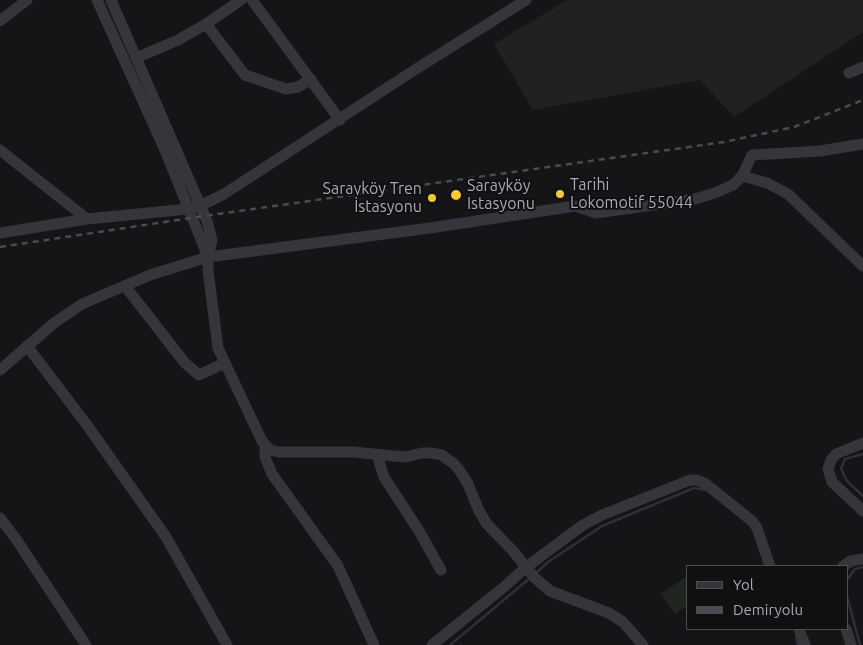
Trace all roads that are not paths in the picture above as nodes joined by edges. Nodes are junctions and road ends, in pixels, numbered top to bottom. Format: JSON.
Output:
{"nodes":[{"id":1,"x":27,"y":0,"type":"edge"},
{"id":2,"x":97,"y":0,"type":"edge"},
{"id":3,"x":111,"y":0,"type":"edge"},
{"id":4,"x":241,"y":0,"type":"edge"},
{"id":5,"x":252,"y":0,"type":"edge"},
{"id":6,"x":526,"y":0,"type":"edge"},
{"id":7,"x":0,"y":21,"type":"edge"},
{"id":8,"x":206,"y":24,"type":"junction"},
{"id":9,"x":136,"y":58,"type":"junction"},
{"id":10,"x":863,"y":67,"type":"edge"},
{"id":11,"x":849,"y":73,"type":"dead end"},
{"id":12,"x":311,"y":79,"type":"junction"},
{"id":13,"x":340,"y":120,"type":"junction"},
{"id":14,"x":863,"y":144,"type":"edge"},
{"id":15,"x":0,"y":150,"type":"edge"},
{"id":16,"x":742,"y":176,"type":"junction"},
{"id":17,"x":194,"y":207,"type":"junction"},
{"id":18,"x":88,"y":219,"type":"junction"},
{"id":19,"x":0,"y":233,"type":"edge"},
{"id":20,"x":208,"y":257,"type":"junction"},
{"id":21,"x":863,"y":266,"type":"edge"},
{"id":22,"x":125,"y":286,"type":"junction"},
{"id":23,"x":27,"y":346,"type":"junction"},
{"id":24,"x":225,"y":363,"type":"junction"},
{"id":25,"x":0,"y":370,"type":"edge"},
{"id":26,"x":863,"y":443,"type":"edge"},
{"id":27,"x":265,"y":445,"type":"junction"},
{"id":28,"x":378,"y":455,"type":"junction"},
{"id":29,"x":863,"y":511,"type":"edge"},
{"id":30,"x":0,"y":518,"type":"edge"},
{"id":31,"x":863,"y":559,"type":"edge"},
{"id":32,"x":770,"y":565,"type":"edge"},
{"id":33,"x":845,"y":565,"type":"edge"},
{"id":34,"x":441,"y":570,"type":"dead end"},
{"id":35,"x":528,"y":572,"type":"junction"},
{"id":36,"x":799,"y":630,"type":"edge"},
{"id":37,"x":846,"y":630,"type":"edge"},
{"id":38,"x":86,"y":645,"type":"edge"},
{"id":39,"x":227,"y":645,"type":"edge"},
{"id":40,"x":374,"y":645,"type":"edge"},
{"id":41,"x":432,"y":645,"type":"edge"},
{"id":42,"x":643,"y":645,"type":"edge"},
{"id":43,"x":805,"y":645,"type":"edge"},
{"id":44,"x":851,"y":645,"type":"edge"}],
"edges":[{"from":1,"to":7,"type":"street"},
{"from":2,"to":17,"type":"street"},
{"from":3,"to":9,"type":"street"},
{"from":4,"to":8,"type":"street"},
{"from":5,"to":12,"type":"street"},
{"from":6,"to":13,"type":"street"},
{"from":8,"to":9,"type":"street"},
{"from":8,"to":12,"type":"street"},
{"from":9,"to":17,"type":"street"},
{"from":10,"to":11,"type":"street"},
{"from":12,"to":13,"type":"street"},
{"from":13,"to":17,"type":"street"},
{"from":14,"to":16,"type":"street"},
{"from":15,"to":18,"type":"street"},
{"from":16,"to":20,"type":"street"},
{"from":16,"to":21,"type":"street"},
{"from":17,"to":18,"type":"street"},
{"from":17,"to":20,"type":"street"},
{"from":18,"to":19,"type":"street"},
{"from":20,"to":22,"type":"street"},
{"from":20,"to":24,"type":"street"},
{"from":22,"to":23,"type":"street"},
{"from":22,"to":24,"type":"street"},
{"from":23,"to":25,"type":"street"},
{"from":23,"to":39,"type":"street"},
{"from":24,"to":27,"type":"street"},
{"from":26,"to":29,"type":"street"},
{"from":27,"to":28,"type":"street"},
{"from":27,"to":40,"type":"street"},
{"from":28,"to":34,"type":"street"},
{"from":28,"to":35,"type":"street"},
{"from":30,"to":38,"type":"street"},
{"from":31,"to":33,"type":"street"},
{"from":32,"to":35,"type":"street"},
{"from":35,"to":41,"type":"street"},
{"from":35,"to":42,"type":"street"},
{"from":36,"to":43,"type":"street"},
{"from":37,"to":44,"type":"street"}]}
